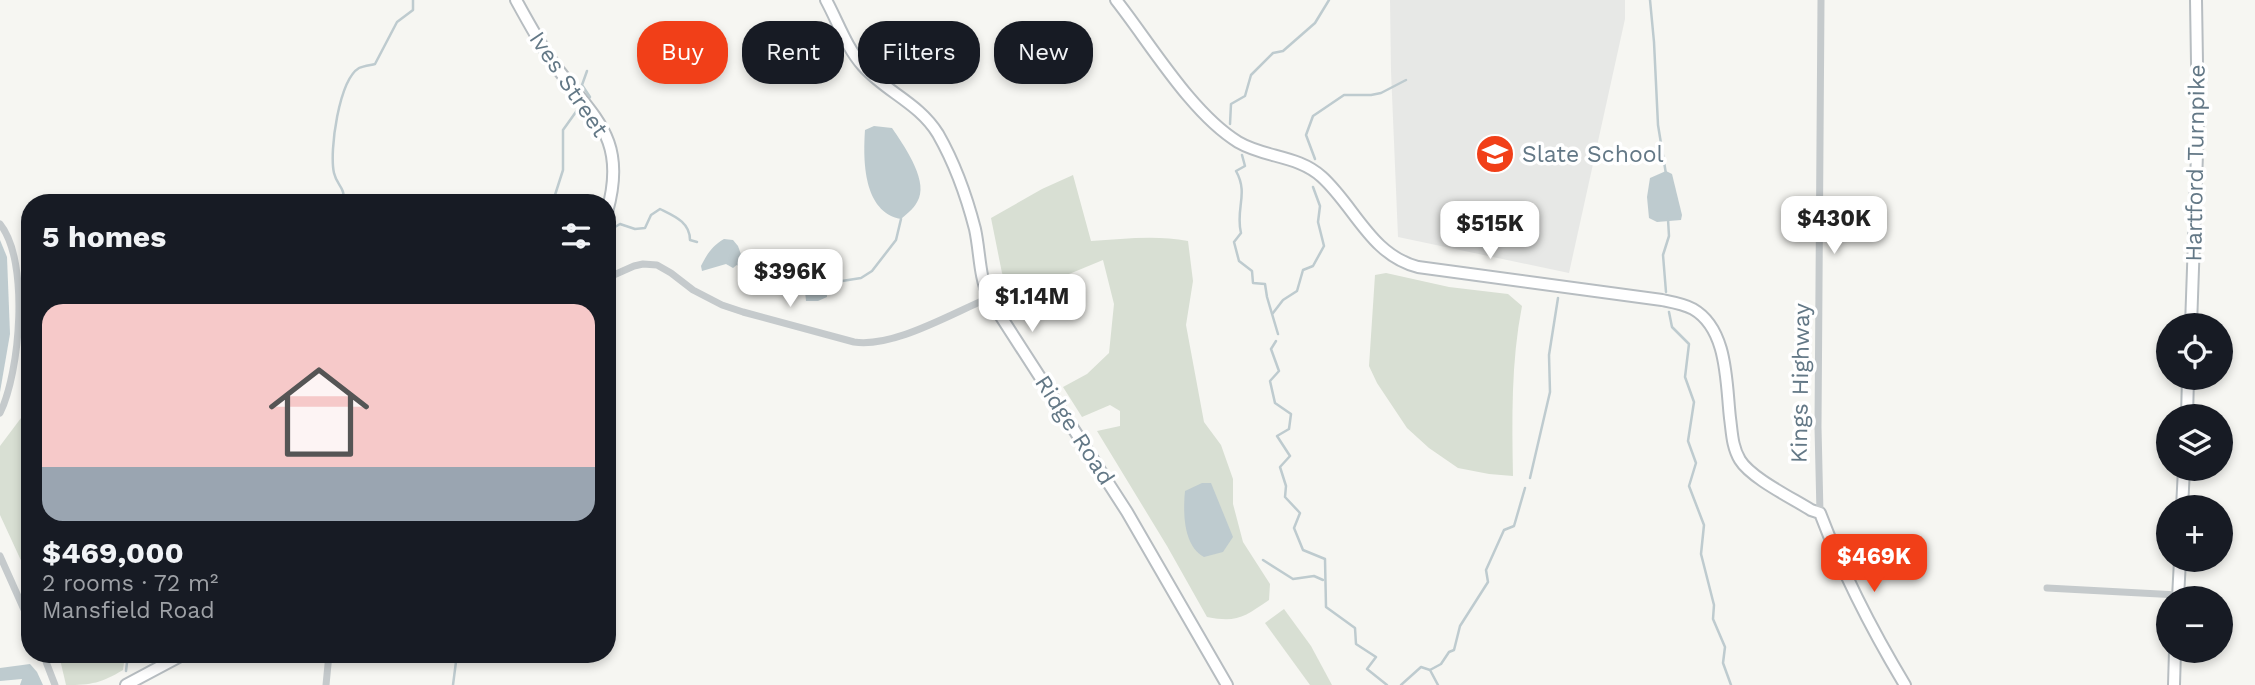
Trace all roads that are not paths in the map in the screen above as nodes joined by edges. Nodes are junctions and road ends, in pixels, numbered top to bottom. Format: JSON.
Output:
{"nodes":[{"id":1,"x":516,"y":0,"type":"edge"},
{"id":2,"x":826,"y":0,"type":"edge"},
{"id":3,"x":1116,"y":0,"type":"edge"},
{"id":4,"x":1821,"y":0,"type":"edge"},
{"id":5,"x":2196,"y":0,"type":"edge"},
{"id":6,"x":610,"y":194,"type":"edge"},
{"id":7,"x":0,"y":224,"type":"edge"},
{"id":8,"x":616,"y":274,"type":"edge"},
{"id":9,"x":989,"y":298,"type":"junction"},
{"id":10,"x":2191,"y":313,"type":"edge"},
{"id":11,"x":0,"y":413,"type":"edge"},
{"id":12,"x":1820,"y":513,"type":"junction"},
{"id":13,"x":0,"y":556,"type":"edge"},
{"id":14,"x":2047,"y":588,"type":"dead end"},
{"id":15,"x":2156,"y":595,"type":"edge"},
{"id":16,"x":21,"y":603,"type":"edge"},
{"id":17,"x":46,"y":663,"type":"edge"},
{"id":18,"x":167,"y":663,"type":"edge"},
{"id":19,"x":328,"y":663,"type":"edge"},
{"id":20,"x":2175,"y":663,"type":"edge"},
{"id":21,"x":55,"y":685,"type":"edge"},
{"id":22,"x":126,"y":685,"type":"edge"},
{"id":23,"x":326,"y":685,"type":"edge"},
{"id":24,"x":1227,"y":685,"type":"edge"},
{"id":25,"x":1905,"y":685,"type":"edge"},
{"id":26,"x":2174,"y":685,"type":"edge"}],
"edges":[{"from":1,"to":6,"type":"street","name":"Ives Street"},
{"from":2,"to":9,"type":"street","name":"Ridge Road"},
{"from":3,"to":12,"type":"street"},
{"from":4,"to":12,"type":"street","name":"Kings Highway"},
{"from":5,"to":10,"type":"street","name":"Hartford Turnpike"},
{"from":7,"to":11,"type":"street"},
{"from":8,"to":9,"type":"street"},
{"from":9,"to":24,"type":"street","name":"Ridge Road"},
{"from":12,"to":25,"type":"street"},
{"from":13,"to":16,"type":"street"},
{"from":14,"to":15,"type":"street"},
{"from":17,"to":21,"type":"street"},
{"from":18,"to":22,"type":"street"},
{"from":19,"to":23,"type":"street"},
{"from":20,"to":26,"type":"street"}]}
